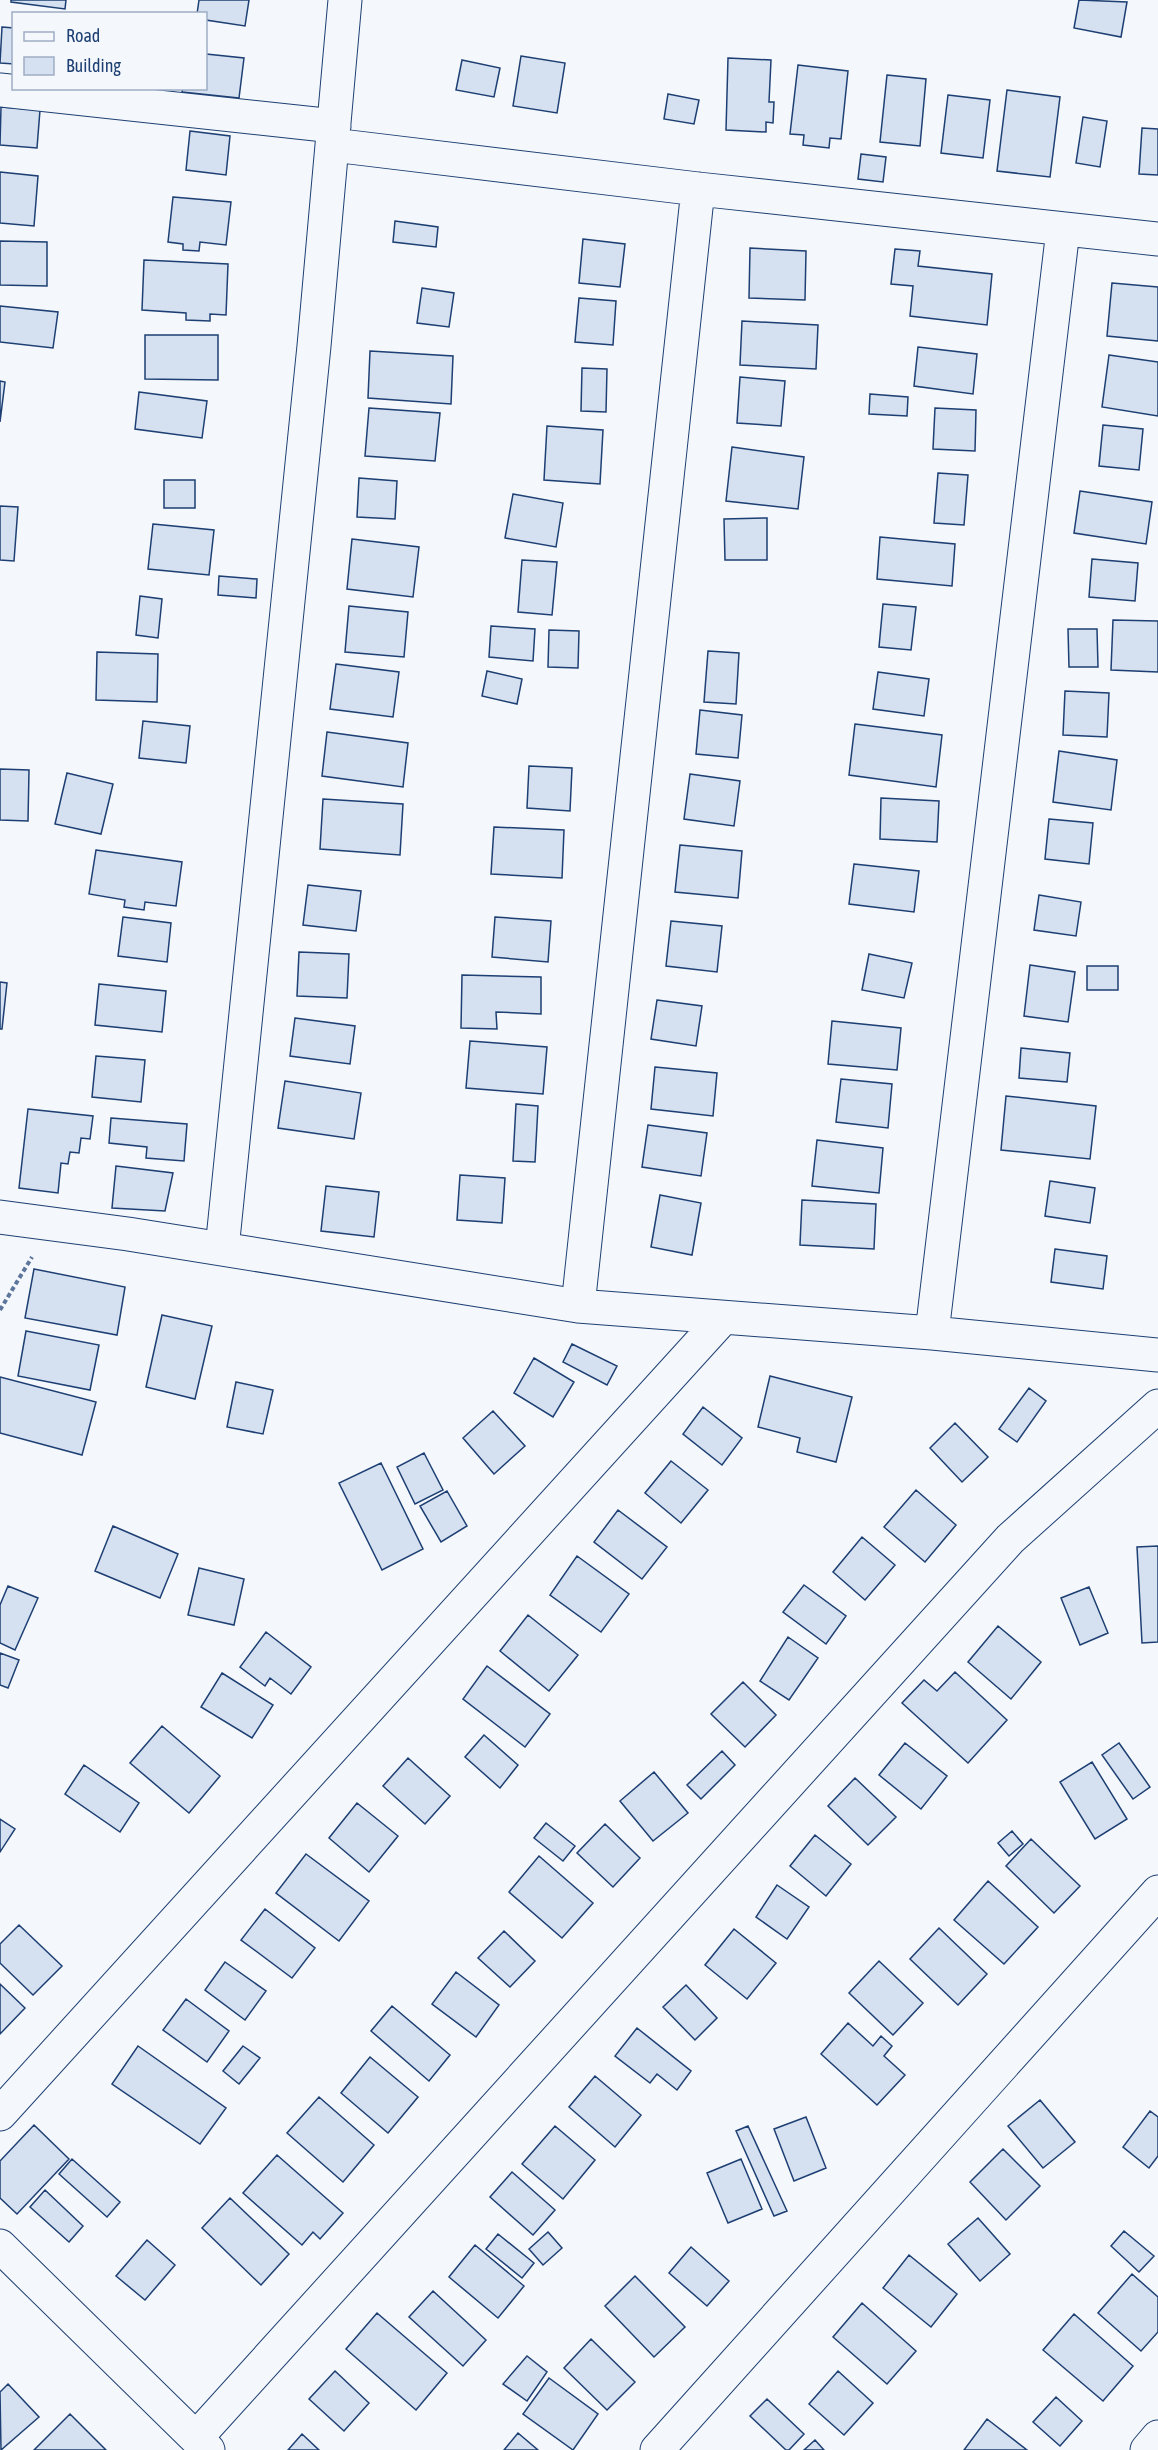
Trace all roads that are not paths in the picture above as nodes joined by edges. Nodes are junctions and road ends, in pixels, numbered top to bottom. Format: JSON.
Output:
{"nodes":[{"id":1,"x":345,"y":0,"type":"edge"},
{"id":2,"x":0,"y":90,"type":"edge"},
{"id":3,"x":333,"y":136,"type":"junction"},
{"id":4,"x":698,"y":189,"type":"junction"},
{"id":5,"x":1063,"y":230,"type":"junction"},
{"id":6,"x":1158,"y":238,"type":"edge"},
{"id":7,"x":0,"y":1217,"type":"edge"},
{"id":8,"x":222,"y":1250,"type":"junction"},
{"id":9,"x":578,"y":1306,"type":"junction"},
{"id":10,"x":722,"y":1318,"type":"junction"},
{"id":11,"x":932,"y":1333,"type":"junction"},
{"id":12,"x":1158,"y":1355,"type":"edge"},
{"id":13,"x":1158,"y":1406,"type":"edge"},
{"id":14,"x":1158,"y":1892,"type":"edge"},
{"id":15,"x":0,"y":2114,"type":"edge"},
{"id":16,"x":0,"y":2246,"type":"edge"},
{"id":17,"x":1158,"y":2437,"type":"edge"},
{"id":18,"x":202,"y":2444,"type":"edge"},
{"id":19,"x":657,"y":2450,"type":"edge"},
{"id":20,"x":1147,"y":2450,"type":"edge"}],
"edges":[{"from":1,"to":3,"type":"street"},
{"from":2,"to":3,"type":"street"},
{"from":3,"to":4,"type":"street"},
{"from":3,"to":8,"type":"street"},
{"from":4,"to":5,"type":"street"},
{"from":4,"to":9,"type":"street"},
{"from":5,"to":6,"type":"street"},
{"from":5,"to":11,"type":"street"},
{"from":7,"to":8,"type":"street"},
{"from":8,"to":9,"type":"street"},
{"from":9,"to":10,"type":"street"},
{"from":10,"to":11,"type":"street"},
{"from":10,"to":15,"type":"street"},
{"from":11,"to":12,"type":"street"},
{"from":13,"to":18,"type":"street"},
{"from":14,"to":19,"type":"street"},
{"from":16,"to":18,"type":"street"},
{"from":17,"to":20,"type":"street"}]}
